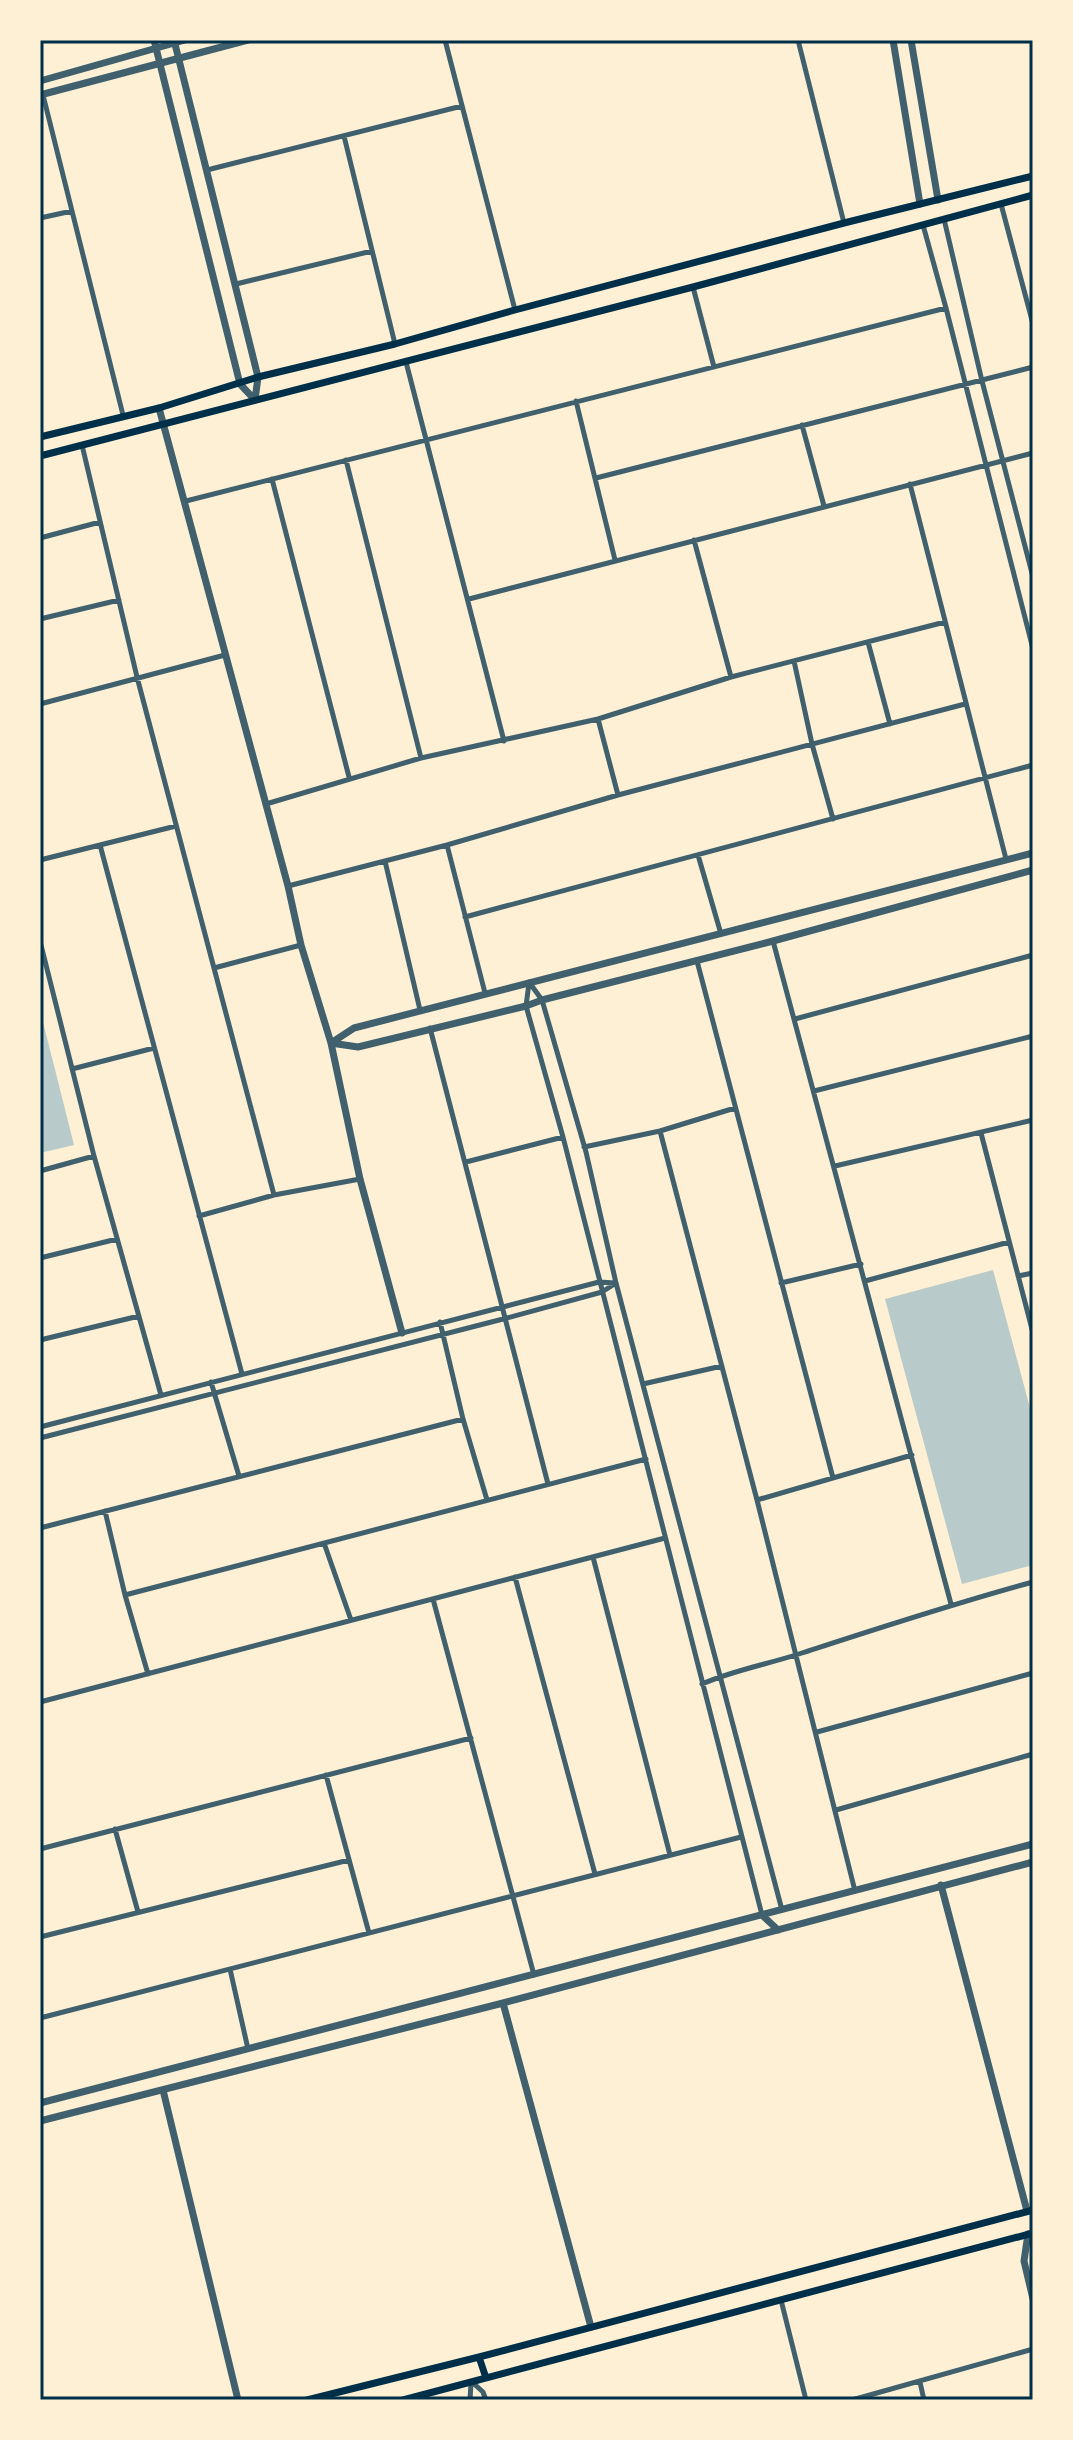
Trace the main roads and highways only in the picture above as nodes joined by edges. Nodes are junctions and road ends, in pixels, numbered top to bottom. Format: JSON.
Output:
{"nodes":[{"id":1,"x":1033,"y":176,"type":"edge"},
{"id":2,"x":1033,"y":195,"type":"edge"},
{"id":3,"x":40,"y":437,"type":"edge"},
{"id":4,"x":40,"y":456,"type":"edge"},
{"id":5,"x":1030,"y":2211,"type":"edge"},
{"id":6,"x":1031,"y":2236,"type":"edge"},
{"id":7,"x":479,"y":2357,"type":"junction"},
{"id":8,"x":486,"y":2378,"type":"junction"},
{"id":9,"x":307,"y":2400,"type":"edge"},
{"id":10,"x":403,"y":2400,"type":"edge"}],
"edges":[{"from":1,"to":3,"type":"main road"},
{"from":2,"to":4,"type":"main road"},
{"from":5,"to":7,"type":"main road"},
{"from":6,"to":8,"type":"main road"},
{"from":7,"to":8,"type":"main road"},
{"from":7,"to":9,"type":"main road"},
{"from":8,"to":10,"type":"main road"}]}
